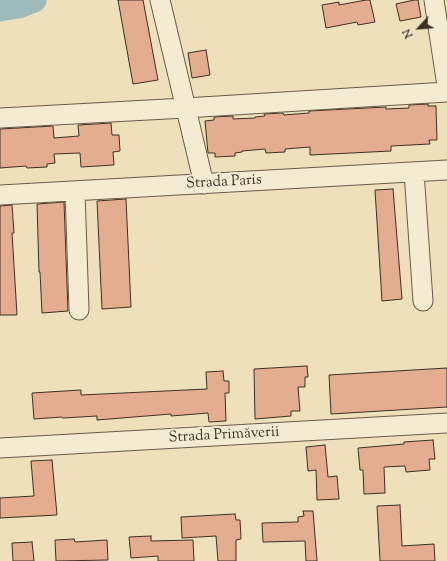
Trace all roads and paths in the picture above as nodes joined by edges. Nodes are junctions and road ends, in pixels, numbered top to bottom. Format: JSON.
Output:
{"nodes":[{"id":1,"x":160,"y":0,"type":"edge"},
{"id":2,"x":439,"y":10,"type":"edge"},
{"id":3,"x":447,"y":86,"type":"edge"},
{"id":4,"x":447,"y":92,"type":"edge"},
{"id":5,"x":185,"y":108,"type":"junction"},
{"id":6,"x":0,"y":118,"type":"edge"},
{"id":7,"x":447,"y":170,"type":"edge"},
{"id":8,"x":414,"y":172,"type":"junction"},
{"id":9,"x":204,"y":184,"type":"junction"},
{"id":10,"x":75,"y":191,"type":"junction"},
{"id":11,"x":0,"y":195,"type":"edge"},
{"id":12,"x":423,"y":301,"type":"dead end"},
{"id":13,"x":79,"y":310,"type":"dead end"},
{"id":14,"x":447,"y":423,"type":"edge"},
{"id":15,"x":0,"y":448,"type":"edge"}],
"edges":[{"from":1,"to":5,"type":"street"},
{"from":2,"to":3,"type":"street"},
{"from":4,"to":5,"type":"street"},
{"from":5,"to":6,"type":"street"},
{"from":5,"to":9,"type":"street"},
{"from":7,"to":8,"type":"street","name":"Strada Paris"},
{"from":8,"to":9,"type":"street","name":"Strada Paris"},
{"from":8,"to":12,"type":"street"},
{"from":9,"to":10,"type":"street","name":"Strada Paris"},
{"from":10,"to":11,"type":"street","name":"Strada Paris"},
{"from":10,"to":13,"type":"street"},
{"from":14,"to":15,"type":"street","name":"Strada Primăverii"}]}
